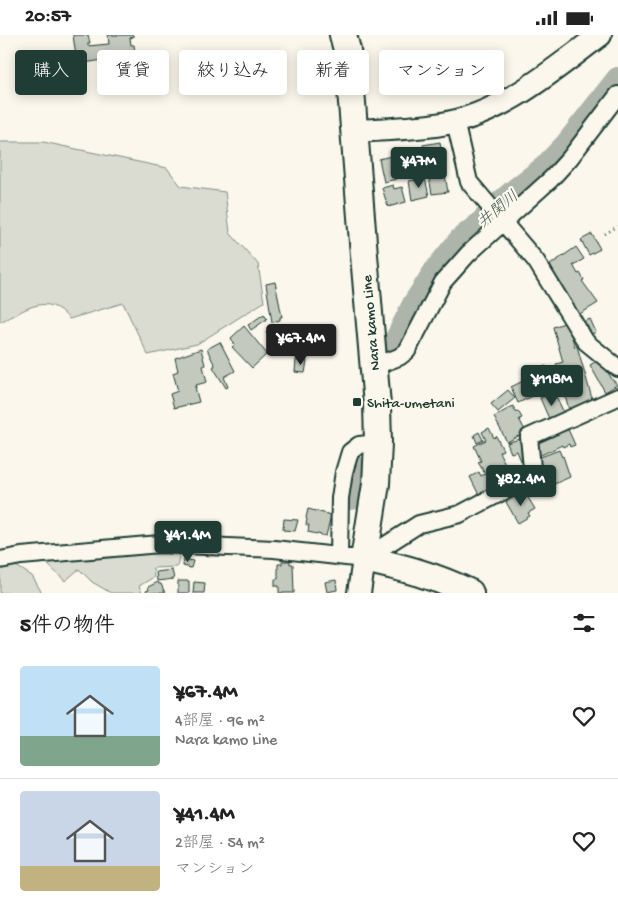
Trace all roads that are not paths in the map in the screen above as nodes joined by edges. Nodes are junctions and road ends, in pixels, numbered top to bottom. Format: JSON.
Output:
{"nodes":[{"id":1,"x":343,"y":35,"type":"edge"},
{"id":2,"x":600,"y":35,"type":"edge"},
{"id":3,"x":618,"y":95,"type":"edge"},
{"id":4,"x":455,"y":121,"type":"junction"},
{"id":5,"x":355,"y":131,"type":"junction"},
{"id":6,"x":502,"y":220,"type":"junction"},
{"id":7,"x":375,"y":366,"type":"junction"},
{"id":8,"x":618,"y":368,"type":"edge"},
{"id":9,"x":618,"y":397,"type":"edge"},
{"id":10,"x":352,"y":558,"type":"junction"},
{"id":11,"x":0,"y":560,"type":"edge"},
{"id":12,"x":359,"y":593,"type":"edge"},
{"id":13,"x":470,"y":593,"type":"edge"}],
"edges":[{"from":1,"to":5,"type":"main road","name":"Nara kamo Line"},
{"from":2,"to":4,"type":"street"},
{"from":3,"to":6,"type":"street"},
{"from":4,"to":5,"type":"street"},
{"from":4,"to":6,"type":"street"},
{"from":5,"to":7,"type":"main road","name":"Nara kamo Line"},
{"from":6,"to":7,"type":"street"},
{"from":6,"to":8,"type":"street"},
{"from":7,"to":10,"type":"main road","name":"Nara kamo Line"},
{"from":9,"to":10,"type":"street"},
{"from":10,"to":11,"type":"street"},
{"from":10,"to":12,"type":"street"},
{"from":10,"to":13,"type":"main road"}]}
